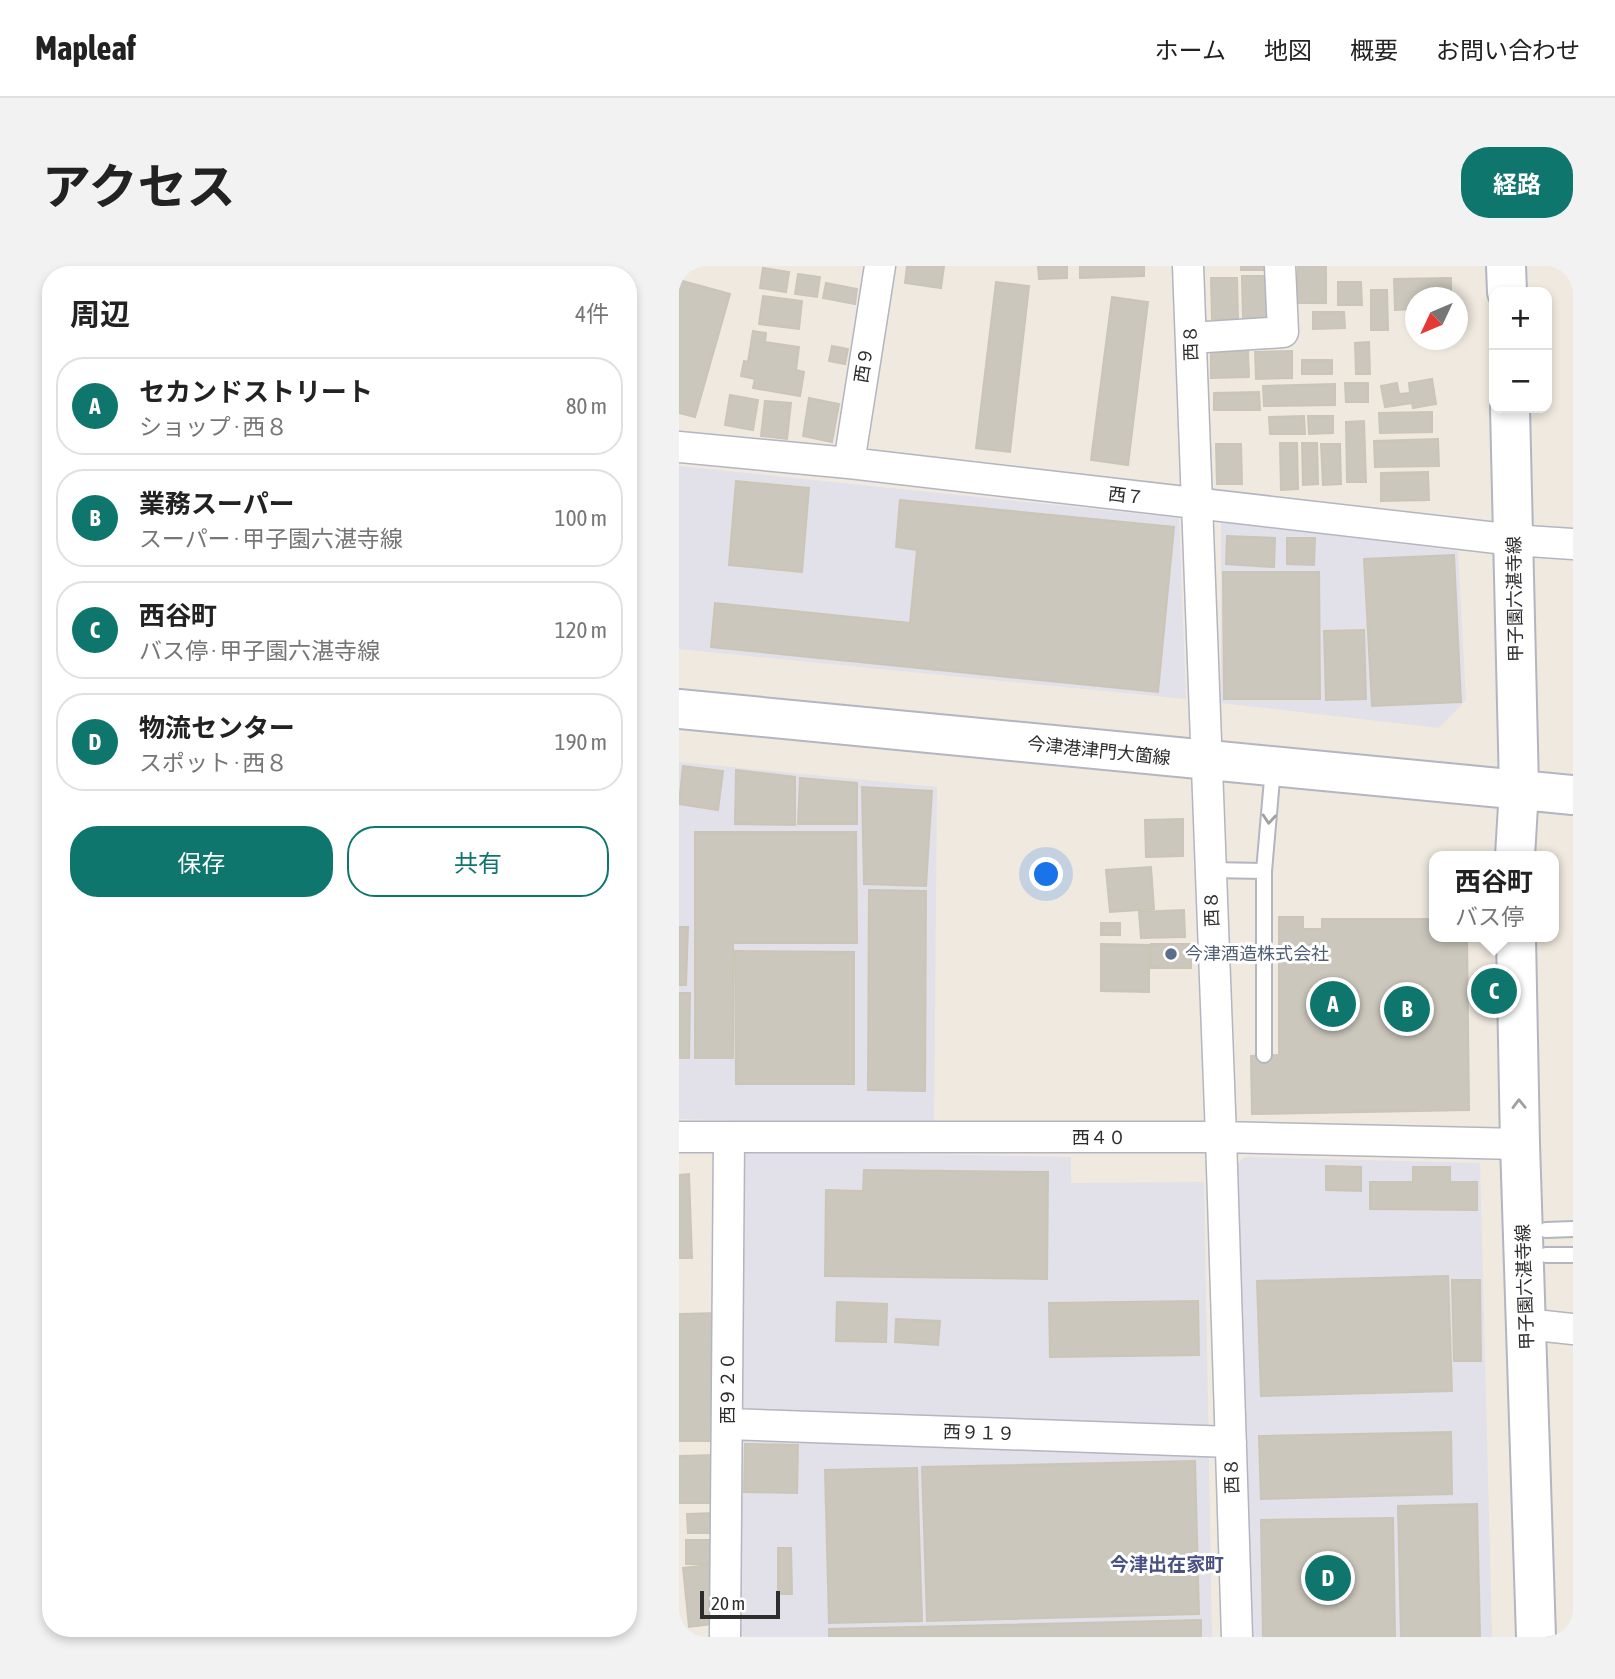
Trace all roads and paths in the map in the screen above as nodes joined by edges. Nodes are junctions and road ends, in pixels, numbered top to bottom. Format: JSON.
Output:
{"nodes":[{"id":1,"x":880,"y":266,"type":"edge"},
{"id":2,"x":1188,"y":266,"type":"edge"},
{"id":3,"x":1280,"y":266,"type":"edge"},
{"id":4,"x":1506,"y":266,"type":"edge"},
{"id":5,"x":1507,"y":287,"type":"edge"},
{"id":6,"x":1191,"y":338,"type":"junction"},
{"id":7,"x":1510,"y":413,"type":"edge"},
{"id":8,"x":679,"y":447,"type":"edge"},
{"id":9,"x":849,"y":463,"type":"junction"},
{"id":10,"x":1197,"y":504,"type":"junction"},
{"id":11,"x":1514,"y":540,"type":"junction"},
{"id":12,"x":1573,"y":544,"type":"edge"},
{"id":13,"x":679,"y":709,"type":"edge"},
{"id":14,"x":1206,"y":761,"type":"junction"},
{"id":15,"x":1273,"y":767,"type":"junction"},
{"id":16,"x":1519,"y":789,"type":"junction"},
{"id":17,"x":1573,"y":795,"type":"edge"},
{"id":18,"x":1515,"y":851,"type":"edge"},
{"id":19,"x":1536,"y":851,"type":"edge"},
{"id":20,"x":1210,"y":870,"type":"junction"},
{"id":21,"x":1264,"y":871,"type":"junction"},
{"id":22,"x":1516,"y":942,"type":"edge"},
{"id":23,"x":1542,"y":942,"type":"edge"},
{"id":24,"x":1264,"y":1055,"type":"dead end"},
{"id":25,"x":679,"y":1137,"type":"edge"},
{"id":26,"x":1221,"y":1137,"type":"junction"},
{"id":27,"x":729,"y":1139,"type":"junction"},
{"id":28,"x":1520,"y":1144,"type":"junction"},
{"id":29,"x":1559,"y":1242,"type":"edge"},
{"id":30,"x":1549,"y":1327,"type":"edge"},
{"id":31,"x":728,"y":1424,"type":"junction"},
{"id":32,"x":1231,"y":1442,"type":"junction"},
{"id":33,"x":725,"y":1637,"type":"edge"},
{"id":34,"x":1237,"y":1637,"type":"edge"},
{"id":35,"x":1536,"y":1637,"type":"edge"},
{"id":36,"x":1557,"y":1637,"type":"edge"}],
"edges":[{"from":1,"to":9,"type":"street","name":"西９"},
{"from":2,"to":6,"type":"street","name":"西８"},
{"from":3,"to":6,"type":"street"},
{"from":4,"to":5,"type":"main road"},
{"from":6,"to":10,"type":"street","name":"西８"},
{"from":7,"to":11,"type":"main road","name":"甲子園六湛寺線"},
{"from":8,"to":9,"type":"street","name":"西７"},
{"from":9,"to":10,"type":"street","name":"西７"},
{"from":10,"to":11,"type":"street","name":"西７"},
{"from":10,"to":14,"type":"street","name":"西８"},
{"from":11,"to":12,"type":"street","name":"西７"},
{"from":11,"to":16,"type":"main road","name":"甲子園六湛寺線"},
{"from":13,"to":14,"type":"main road","name":"今津港津門大箇線"},
{"from":14,"to":15,"type":"main road","name":"今津港津門大箇線"},
{"from":14,"to":20,"type":"street","name":"西８"},
{"from":15,"to":16,"type":"main road","name":"今津港津門大箇線"},
{"from":15,"to":21,"type":"lane","one_way":true},
{"from":16,"to":17,"type":"main road","name":"今津港津門大箇線"},
{"from":16,"to":18,"type":"main road","name":"甲子園六湛寺線"},
{"from":16,"to":19,"type":"main road","name":"甲子園六湛寺線"},
{"from":20,"to":21,"type":"lane"},
{"from":20,"to":26,"type":"street","name":"西８"},
{"from":21,"to":24,"type":"lane"},
{"from":28,"to":22,"type":"main road","name":"甲子園六湛寺線","one_way":true},
{"from":23,"to":29,"type":"main road","name":"甲子園六湛寺線"},
{"from":25,"to":27,"type":"street","name":"西４０"},
{"from":26,"to":27,"type":"street","name":"西４０"},
{"from":26,"to":28,"type":"street","name":"西４０"},
{"from":26,"to":32,"type":"street","name":"西８"},
{"from":27,"to":31,"type":"street","name":"西９２０"},
{"from":28,"to":30,"type":"main road","name":"甲子園六湛寺線"},
{"from":29,"to":30,"type":"main road","name":"甲子園六湛寺線"},
{"from":30,"to":35,"type":"main road","name":"甲子園六湛寺線"},
{"from":30,"to":36,"type":"main road","name":"甲子園六湛寺線"},
{"from":31,"to":32,"type":"street","name":"西９１９"},
{"from":31,"to":33,"type":"street","name":"西９２０"},
{"from":32,"to":34,"type":"street","name":"西８"}]}
